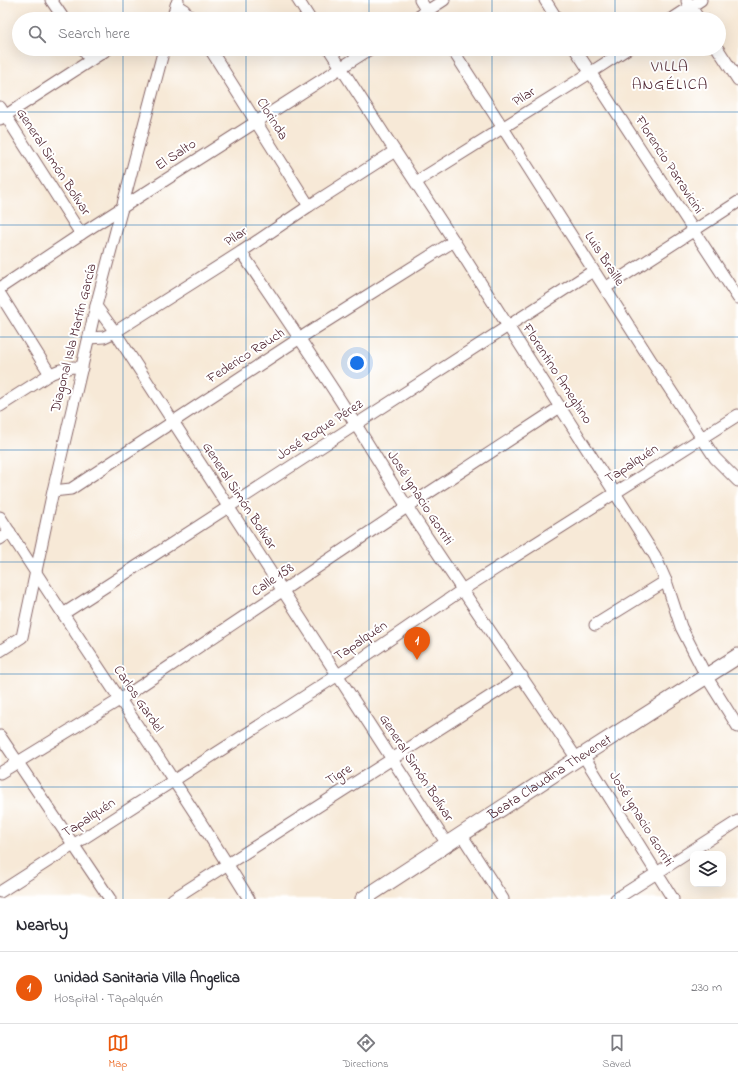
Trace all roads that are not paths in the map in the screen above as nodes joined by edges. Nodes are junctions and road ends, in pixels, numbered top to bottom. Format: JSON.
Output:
{"nodes":[{"id":1,"x":51,"y":0,"type":"edge"},
{"id":2,"x":298,"y":0,"type":"edge"},
{"id":3,"x":420,"y":0,"type":"edge"},
{"id":4,"x":444,"y":0,"type":"edge"},
{"id":5,"x":545,"y":0,"type":"edge"},
{"id":6,"x":701,"y":0,"type":"edge"},
{"id":7,"x":177,"y":2,"type":"edge"},
{"id":8,"x":689,"y":3,"type":"edge"},
{"id":9,"x":59,"y":12,"type":"edge"},
{"id":10,"x":174,"y":12,"type":"edge"},
{"id":11,"x":186,"y":12,"type":"edge"},
{"id":12,"x":306,"y":12,"type":"edge"},
{"id":13,"x":427,"y":12,"type":"edge"},
{"id":14,"x":432,"y":12,"type":"edge"},
{"id":15,"x":553,"y":12,"type":"edge"},
{"id":16,"x":679,"y":12,"type":"edge"},
{"id":17,"x":695,"y":12,"type":"edge"},
{"id":18,"x":87,"y":56,"type":"edge"},
{"id":19,"x":97,"y":56,"type":"edge"},
{"id":20,"x":162,"y":56,"type":"edge"},
{"id":21,"x":214,"y":56,"type":"edge"},
{"id":22,"x":333,"y":56,"type":"edge"},
{"id":23,"x":359,"y":56,"type":"edge"},
{"id":24,"x":457,"y":56,"type":"edge"},
{"id":25,"x":579,"y":56,"type":"edge"},
{"id":26,"x":616,"y":56,"type":"edge"},
{"id":27,"x":723,"y":56,"type":"edge"},
{"id":28,"x":90,"y":60,"type":"junction"},
{"id":29,"x":341,"y":68,"type":"junction"},
{"id":30,"x":590,"y":73,"type":"junction"},
{"id":31,"x":738,"y":80,"type":"edge"},
{"id":32,"x":2,"y":114,"type":"edge"},
{"id":33,"x":256,"y":122,"type":"junction"},
{"id":34,"x":503,"y":128,"type":"junction"},
{"id":35,"x":395,"y":151,"type":"junction"},
{"id":36,"x":416,"y":182,"type":"junction"},
{"id":37,"x":738,"y":202,"type":"edge"},
{"id":38,"x":309,"y":206,"type":"junction"},
{"id":39,"x":123,"y":207,"type":"junction"},
{"id":40,"x":694,"y":231,"type":"junction"},
{"id":41,"x":81,"y":234,"type":"junction"},
{"id":42,"x":454,"y":241,"type":"junction"},
{"id":43,"x":242,"y":252,"type":"junction"},
{"id":44,"x":594,"y":270,"type":"junction"},
{"id":45,"x":0,"y":288,"type":"edge"},
{"id":46,"x":604,"y":288,"type":"junction"},
{"id":47,"x":0,"y":294,"type":"edge"},
{"id":48,"x":738,"y":298,"type":"edge"},
{"id":49,"x":96,"y":306,"type":"junction"},
{"id":50,"x":508,"y":326,"type":"junction"},
{"id":51,"x":115,"y":332,"type":"junction"},
{"id":52,"x":89,"y":338,"type":"junction"},
{"id":53,"x":300,"y":338,"type":"junction"},
{"id":54,"x":82,"y":368,"type":"junction"},
{"id":55,"x":50,"y":374,"type":"junction"},
{"id":56,"x":0,"y":406,"type":"edge"},
{"id":57,"x":560,"y":408,"type":"junction"},
{"id":58,"x":738,"y":415,"type":"edge"},
{"id":59,"x":173,"y":422,"type":"junction"},
{"id":60,"x":356,"y":424,"type":"junction"},
{"id":61,"x":702,"y":438,"type":"junction"},
{"id":62,"x":738,"y":481,"type":"edge"},
{"id":63,"x":53,"y":491,"type":"junction"},
{"id":64,"x":616,"y":493,"type":"junction"},
{"id":65,"x":228,"y":507,"type":"junction"},
{"id":66,"x":407,"y":507,"type":"junction"},
{"id":67,"x":0,"y":517,"type":"edge"},
{"id":68,"x":10,"y":532,"type":"junction"},
{"id":69,"x":0,"y":539,"type":"edge"},
{"id":70,"x":36,"y":573,"type":"junction"},
{"id":71,"x":666,"y":581,"type":"junction"},
{"id":72,"x":462,"y":590,"type":"junction"},
{"id":73,"x":283,"y":591,"type":"junction"},
{"id":74,"x":63,"y":614,"type":"junction"},
{"id":75,"x":595,"y":625,"type":"dead end"},
{"id":76,"x":0,"y":652,"type":"edge"},
{"id":77,"x":738,"y":656,"type":"edge"},
{"id":78,"x":338,"y":675,"type":"junction"},
{"id":79,"x":522,"y":676,"type":"junction"},
{"id":80,"x":706,"y":676,"type":"junction"},
{"id":81,"x":121,"y":699,"type":"junction"},
{"id":82,"x":738,"y":727,"type":"edge"},
{"id":83,"x":0,"y":736,"type":"edge"},
{"id":84,"x":580,"y":757,"type":"junction"},
{"id":85,"x":393,"y":759,"type":"junction"},
{"id":86,"x":18,"y":762,"type":"junction"},
{"id":87,"x":0,"y":773,"type":"edge"},
{"id":88,"x":174,"y":780,"type":"junction"},
{"id":89,"x":738,"y":821,"type":"edge"},
{"id":90,"x":462,"y":834,"type":"junction"},
{"id":91,"x":447,"y":844,"type":"junction"},
{"id":92,"x":74,"y":845,"type":"junction"},
{"id":93,"x":227,"y":864,"type":"junction"},
{"id":94,"x":657,"y":873,"type":"junction"},
{"id":95,"x":0,"y":892,"type":"edge"},
{"id":96,"x":110,"y":899,"type":"edge"},
{"id":97,"x":173,"y":899,"type":"edge"},
{"id":98,"x":249,"y":899,"type":"edge"},
{"id":99,"x":363,"y":899,"type":"edge"},
{"id":100,"x":503,"y":899,"type":"edge"},
{"id":101,"x":616,"y":899,"type":"edge"},
{"id":102,"x":673,"y":899,"type":"edge"}],
"edges":[{"from":1,"to":9,"type":"street"},
{"from":2,"to":12,"type":"street"},
{"from":3,"to":13,"type":"street"},
{"from":4,"to":14,"type":"street"},
{"from":5,"to":15,"type":"street"},
{"from":6,"to":8,"type":"street"},
{"from":7,"to":10,"type":"street"},
{"from":7,"to":11,"type":"street"},
{"from":8,"to":16,"type":"street"},
{"from":8,"to":17,"type":"street"},
{"from":18,"to":28,"type":"street"},
{"from":19,"to":28,"type":"street"},
{"from":20,"to":39,"type":"street","name":"Diagonal Isla Martín García"},
{"from":21,"to":33,"type":"street","name":"Clorinda"},
{"from":22,"to":29,"type":"street","name":"Florentino Ameghino"},
{"from":23,"to":29,"type":"street","name":"El Salto"},
{"from":24,"to":34,"type":"street","name":"Luis Braille"},
{"from":25,"to":30,"type":"street","name":"Florencio Parravicini"},
{"from":26,"to":30,"type":"street","name":"Pilar"},
{"from":27,"to":31,"type":"street"},
{"from":28,"to":32,"type":"street"},
{"from":29,"to":33,"type":"street","name":"El Salto"},
{"from":29,"to":35,"type":"street","name":"Florentino Ameghino"},
{"from":30,"to":34,"type":"street","name":"Pilar"},
{"from":30,"to":40,"type":"street","name":"Florencio Parravicini"},
{"from":32,"to":41,"type":"street","name":"General Simón Bolívar"},
{"from":33,"to":38,"type":"street","name":"Clorinda"},
{"from":33,"to":39,"type":"street","name":"El Salto"},
{"from":34,"to":36,"type":"street","name":"Pilar"},
{"from":34,"to":44,"type":"street","name":"Luis Braille"},
{"from":35,"to":36,"type":"street","name":"Florentino Ameghino"},
{"from":35,"to":38,"type":"street","name":"Pilar"},
{"from":36,"to":42,"type":"street","name":"Florentino Ameghino"},
{"from":37,"to":40,"type":"street"},
{"from":38,"to":43,"type":"street","name":"Pilar"},
{"from":39,"to":41,"type":"street","name":"El Salto"},
{"from":39,"to":49,"type":"street","name":"Diagonal Isla Martín García"},
{"from":40,"to":46,"type":"street"},
{"from":40,"to":48,"type":"street","name":"Florencio Parravicini"},
{"from":41,"to":45,"type":"street","name":"El Salto"},
{"from":42,"to":50,"type":"street","name":"Florentino Ameghino"},
{"from":42,"to":53,"type":"street","name":"Federico Rauch"},
{"from":43,"to":51,"type":"street","name":"Pilar"},
{"from":43,"to":53,"type":"street","name":"José Ignacio Gorriti"},
{"from":44,"to":46,"type":"street","name":"Luis Braille"},
{"from":44,"to":50,"type":"street","name":"José Roque Pérez"},
{"from":46,"to":61,"type":"street","name":"Luis Braille"},
{"from":47,"to":55,"type":"street"},
{"from":49,"to":51,"type":"street","name":"General Simón Bolívar"},
{"from":49,"to":52,"type":"street","name":"Diagonal Isla Martín García"},
{"from":50,"to":57,"type":"street","name":"Florentino Ameghino"},
{"from":50,"to":60,"type":"street","name":"José Roque Pérez"},
{"from":51,"to":52,"type":"street","name":"Pilar"},
{"from":51,"to":59,"type":"street","name":"General Simón Bolívar"},
{"from":52,"to":54,"type":"street","name":"Diagonal Isla Martín García"},
{"from":53,"to":59,"type":"street","name":"Federico Rauch"},
{"from":53,"to":60,"type":"street","name":"José Ignacio Gorriti"},
{"from":54,"to":55,"type":"street"},
{"from":54,"to":63,"type":"street","name":"Diagonal Isla Martín García"},
{"from":55,"to":56,"type":"street"},
{"from":57,"to":64,"type":"street","name":"Florentino Ameghino"},
{"from":57,"to":66,"type":"street","name":"Calle 158"},
{"from":58,"to":61,"type":"street","name":"Tapalquén"},
{"from":59,"to":63,"type":"street","name":"Federico Rauch"},
{"from":59,"to":65,"type":"street","name":"General Simón Bolívar"},
{"from":60,"to":65,"type":"street","name":"José Roque Pérez"},
{"from":60,"to":66,"type":"street","name":"José Ignacio Gorriti"},
{"from":61,"to":62,"type":"street","name":"Luis Braille"},
{"from":61,"to":64,"type":"street","name":"Tapalquén"},
{"from":63,"to":70,"type":"street","name":"Diagonal Isla Martín García"},
{"from":64,"to":71,"type":"street","name":"Florentino Ameghino"},
{"from":64,"to":72,"type":"street","name":"Tapalquén"},
{"from":65,"to":73,"type":"street","name":"General Simón Bolívar"},
{"from":65,"to":74,"type":"street","name":"José Roque Pérez"},
{"from":66,"to":72,"type":"street","name":"José Ignacio Gorriti"},
{"from":66,"to":73,"type":"street","name":"Calle 158"},
{"from":67,"to":68,"type":"street","name":"Carlos Gardel"},
{"from":68,"to":69,"type":"street"},
{"from":68,"to":70,"type":"street","name":"Carlos Gardel"},
{"from":70,"to":74,"type":"street","name":"Carlos Gardel"},
{"from":70,"to":76,"type":"street","name":"Diagonal Isla Martín García"},
{"from":71,"to":75,"type":"street"},
{"from":71,"to":80,"type":"street","name":"Florentino Ameghino"},
{"from":72,"to":78,"type":"street","name":"Tapalquén"},
{"from":72,"to":79,"type":"street","name":"José Ignacio Gorriti"},
{"from":73,"to":78,"type":"street","name":"General Simón Bolívar"},
{"from":73,"to":81,"type":"street","name":"Calle 158"},
{"from":74,"to":81,"type":"street","name":"Carlos Gardel"},
{"from":77,"to":80,"type":"main road","name":"Beata Claudina Thevenet"},
{"from":78,"to":85,"type":"street","name":"General Simón Bolívar"},
{"from":78,"to":88,"type":"street","name":"Tapalquén"},
{"from":79,"to":84,"type":"street","name":"José Ignacio Gorriti"},
{"from":79,"to":85,"type":"street","name":"Tigre"},
{"from":80,"to":82,"type":"street","name":"Florentino Ameghino"},
{"from":80,"to":84,"type":"main road","name":"Beata Claudina Thevenet"},
{"from":81,"to":86,"type":"street","name":"Calle 158"},
{"from":81,"to":88,"type":"street","name":"Carlos Gardel"},
{"from":83,"to":86,"type":"street"},
{"from":84,"to":90,"type":"main road","name":"Beata Claudina Thevenet"},
{"from":84,"to":94,"type":"street","name":"José Ignacio Gorriti"},
{"from":85,"to":91,"type":"street","name":"General Simón Bolívar"},
{"from":85,"to":93,"type":"street","name":"Tigre"},
{"from":86,"to":87,"type":"street","name":"Calle 158"},
{"from":86,"to":92,"type":"street"},
{"from":88,"to":92,"type":"street","name":"Tapalquén"},
{"from":88,"to":93,"type":"street","name":"Carlos Gardel"},
{"from":89,"to":94,"type":"street"},
{"from":90,"to":91,"type":"main road","name":"Beata Claudina Thevenet"},
{"from":90,"to":100,"type":"street"},
{"from":91,"to":99,"type":"main road","name":"Beata Claudina Thevenet"},
{"from":92,"to":95,"type":"street","name":"Tapalquén"},
{"from":92,"to":96,"type":"street"},
{"from":93,"to":97,"type":"street","name":"Tigre"},
{"from":93,"to":98,"type":"street","name":"Carlos Gardel"},
{"from":94,"to":101,"type":"street"},
{"from":94,"to":102,"type":"street","name":"José Ignacio Gorriti"}]}
